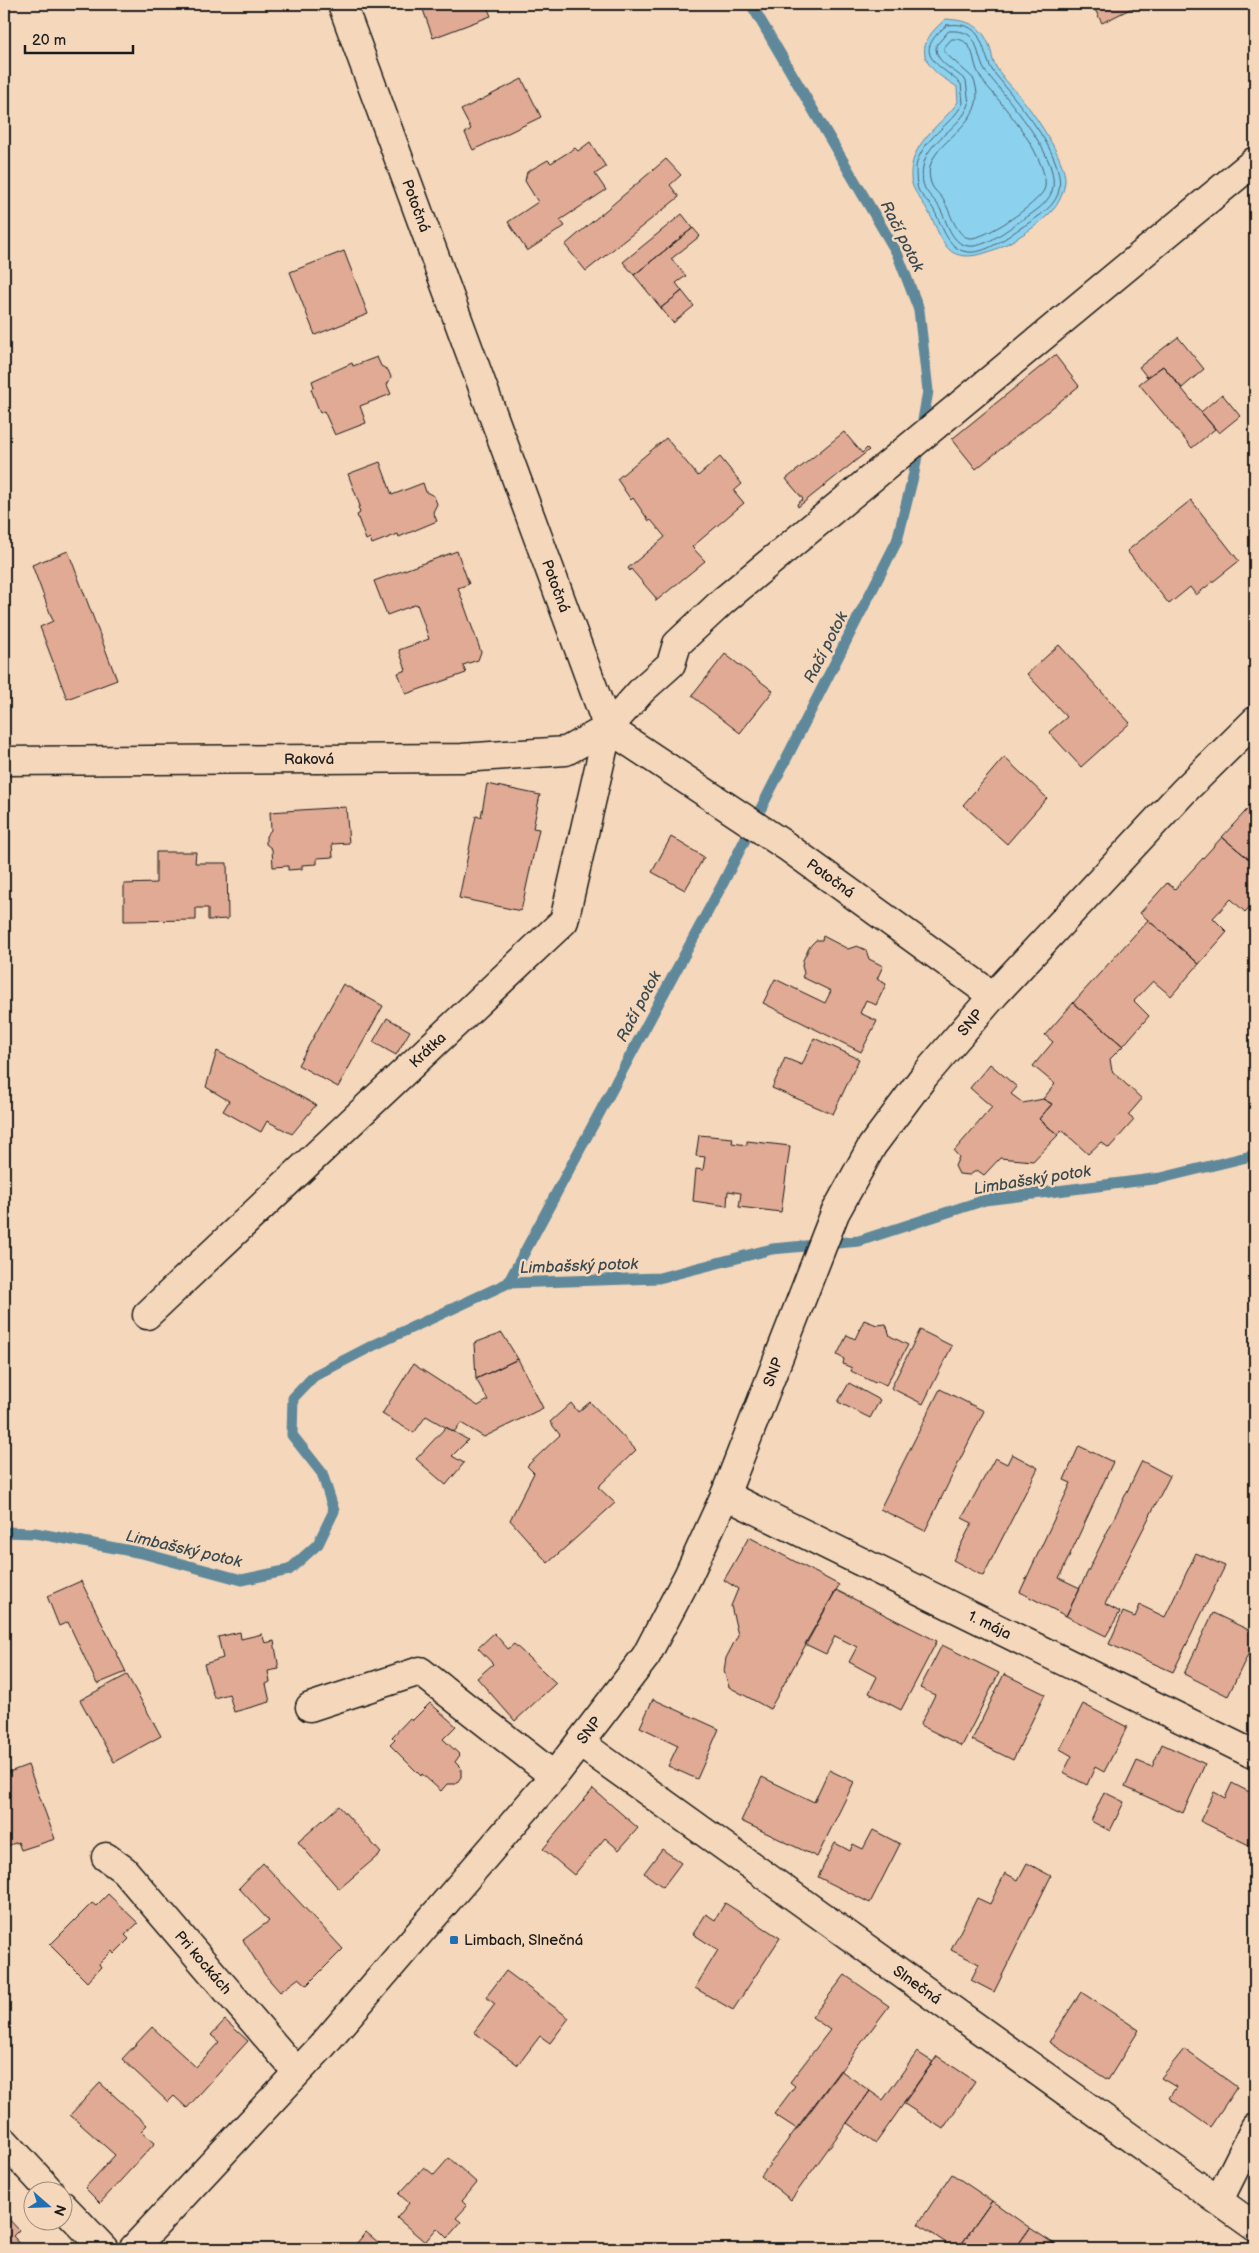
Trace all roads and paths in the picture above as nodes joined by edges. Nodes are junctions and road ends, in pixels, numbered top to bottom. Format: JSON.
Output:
{"nodes":[{"id":1,"x":342,"y":4,"type":"edge"},
{"id":2,"x":1255,"y":161,"type":"edge"},
{"id":3,"x":1255,"y":721,"type":"edge"},
{"id":4,"x":608,"y":728,"type":"junction"},
{"id":5,"x":4,"y":761,"type":"edge"},
{"id":6,"x":993,"y":996,"type":"junction"},
{"id":7,"x":147,"y":1315,"type":"dead end"},
{"id":8,"x":725,"y":1495,"type":"junction"},
{"id":9,"x":310,"y":1707,"type":"dead end"},
{"id":10,"x":580,"y":1743,"type":"junction"},
{"id":11,"x":1255,"y":1755,"type":"edge"},
{"id":12,"x":554,"y":1776,"type":"junction"},
{"id":13,"x":106,"y":1857,"type":"dead end"},
{"id":14,"x":297,"y":2072,"type":"junction"},
{"id":15,"x":1255,"y":2128,"type":"edge"},
{"id":16,"x":4,"y":2141,"type":"edge"},
{"id":17,"x":40,"y":2180,"type":"edge"},
{"id":18,"x":1219,"y":2200,"type":"junction"},
{"id":19,"x":72,"y":2215,"type":"edge"},
{"id":20,"x":1255,"y":2226,"type":"edge"},
{"id":21,"x":104,"y":2249,"type":"edge"},
{"id":22,"x":133,"y":2249,"type":"edge"}],
"edges":[{"from":1,"to":4,"type":"street","name":"Potočná"},
{"from":2,"to":4,"type":"street"},
{"from":3,"to":6,"type":"street","name":"SNP"},
{"from":4,"to":5,"type":"street","name":"Raková"},
{"from":4,"to":6,"type":"street","name":"Potočná"},
{"from":4,"to":7,"type":"street","name":"Krátka"},
{"from":6,"to":8,"type":"street","name":"SNP"},
{"from":8,"to":10,"type":"street","name":"SNP"},
{"from":8,"to":11,"type":"street","name":"1. mája"},
{"from":9,"to":12,"type":"street"},
{"from":10,"to":12,"type":"street","name":"SNP"},
{"from":10,"to":18,"type":"street","name":"Slnečná"},
{"from":12,"to":14,"type":"street","name":"SNP"},
{"from":13,"to":14,"type":"street","name":"Pri kockách"},
{"from":14,"to":22,"type":"street"},
{"from":15,"to":18,"type":"street"},
{"from":16,"to":17,"type":"street"},
{"from":18,"to":20,"type":"street","name":"Slnečná"},
{"from":19,"to":21,"type":"street"}]}
